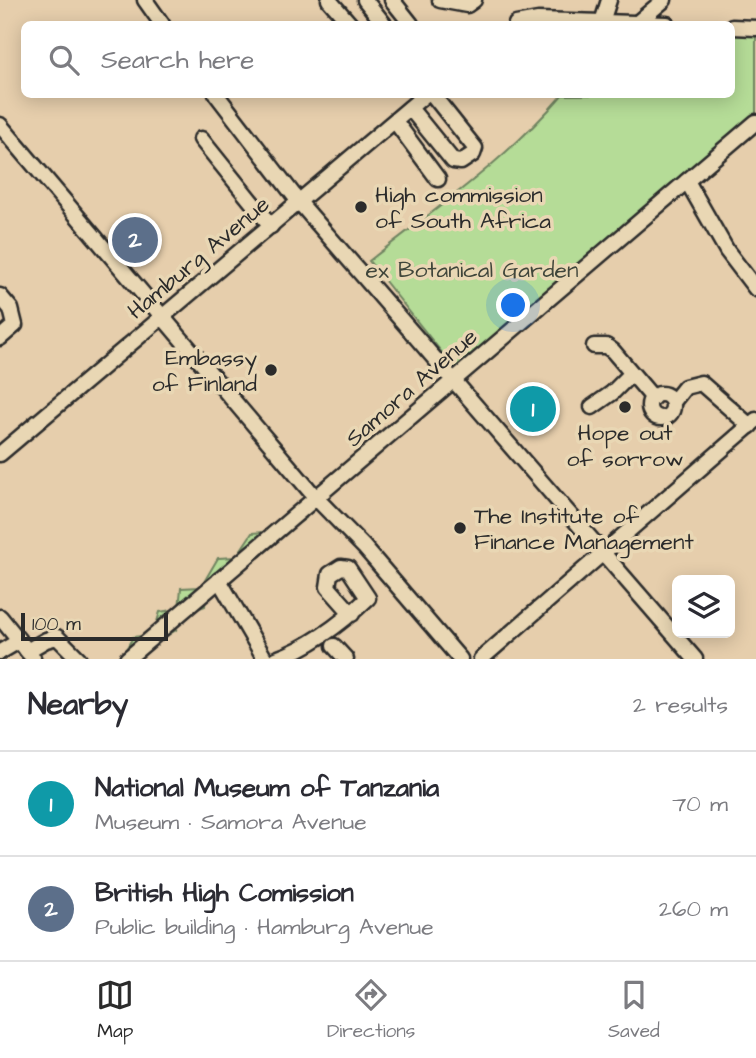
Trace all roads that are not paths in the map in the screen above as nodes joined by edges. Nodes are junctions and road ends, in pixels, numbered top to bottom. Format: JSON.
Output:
{"nodes":[{"id":1,"x":145,"y":0,"type":"edge"},
{"id":2,"x":329,"y":0,"type":"edge"},
{"id":3,"x":365,"y":0,"type":"edge"},
{"id":4,"x":392,"y":0,"type":"edge"},
{"id":5,"x":440,"y":0,"type":"edge"},
{"id":6,"x":474,"y":0,"type":"edge"},
{"id":7,"x":609,"y":0,"type":"edge"},
{"id":8,"x":664,"y":0,"type":"edge"},
{"id":9,"x":160,"y":21,"type":"edge"},
{"id":10,"x":347,"y":21,"type":"edge"},
{"id":11,"x":382,"y":21,"type":"edge"},
{"id":12,"x":409,"y":21,"type":"edge"},
{"id":13,"x":532,"y":21,"type":"edge"},
{"id":14,"x":570,"y":21,"type":"edge"},
{"id":15,"x":601,"y":21,"type":"edge"},
{"id":16,"x":639,"y":21,"type":"edge"},
{"id":17,"x":735,"y":27,"type":"edge"},
{"id":18,"x":756,"y":28,"type":"edge"},
{"id":19,"x":219,"y":98,"type":"edge"},
{"id":20,"x":435,"y":98,"type":"edge"},
{"id":21,"x":416,"y":100,"type":"edge"},
{"id":22,"x":395,"y":121,"type":"junction"},
{"id":23,"x":756,"y":122,"type":"edge"},
{"id":24,"x":0,"y":125,"type":"edge"},
{"id":25,"x":201,"y":139,"type":"dead end"},
{"id":26,"x":438,"y":179,"type":"dead end"},
{"id":27,"x":687,"y":181,"type":"junction"},
{"id":28,"x":299,"y":202,"type":"junction"},
{"id":29,"x":271,"y":226,"type":"junction"},
{"id":30,"x":756,"y":289,"type":"edge"},
{"id":31,"x":0,"y":296,"type":"edge"},
{"id":32,"x":164,"y":316,"type":"junction"},
{"id":33,"x":0,"y":338,"type":"edge"},
{"id":34,"x":594,"y":346,"type":"dead end"},
{"id":35,"x":631,"y":374,"type":"junction"},
{"id":36,"x":454,"y":380,"type":"junction"},
{"id":37,"x":653,"y":397,"type":"junction"},
{"id":38,"x":673,"y":402,"type":"junction"},
{"id":39,"x":592,"y":407,"type":"dead end"},
{"id":40,"x":753,"y":423,"type":"edge"},
{"id":41,"x":0,"y":454,"type":"edge"},
{"id":42,"x":316,"y":498,"type":"junction"},
{"id":43,"x":606,"y":552,"type":"junction"},
{"id":44,"x":219,"y":580,"type":"junction"},
{"id":45,"x":352,"y":614,"type":"dead end"},
{"id":46,"x":0,"y":617,"type":"edge"},
{"id":47,"x":334,"y":646,"type":"dead end"},
{"id":48,"x":26,"y":650,"type":"edge"},
{"id":49,"x":0,"y":652,"type":"edge"},
{"id":50,"x":79,"y":659,"type":"edge"},
{"id":51,"x":127,"y":659,"type":"edge"},
{"id":52,"x":265,"y":659,"type":"edge"},
{"id":53,"x":276,"y":659,"type":"edge"},
{"id":54,"x":346,"y":659,"type":"edge"},
{"id":55,"x":460,"y":659,"type":"edge"},
{"id":56,"x":481,"y":659,"type":"edge"},
{"id":57,"x":695,"y":659,"type":"edge"}],
"edges":[{"from":1,"to":9,"type":"street"},
{"from":2,"to":10,"type":"street"},
{"from":3,"to":11,"type":"street"},
{"from":4,"to":12,"type":"street"},
{"from":5,"to":6,"type":"street"},
{"from":7,"to":15,"type":"street"},
{"from":8,"to":16,"type":"street"},
{"from":13,"to":14,"type":"street"},
{"from":17,"to":18,"type":"street"},
{"from":19,"to":28,"type":"street"},
{"from":20,"to":21,"type":"street"},
{"from":21,"to":22,"type":"street","name":"Hamburg Avenue"},
{"from":22,"to":26,"type":"street"},
{"from":22,"to":28,"type":"street","name":"Hamburg Avenue"},
{"from":23,"to":27,"type":"street","name":"Samora Avenue"},
{"from":24,"to":32,"type":"street"},
{"from":25,"to":29,"type":"street"},
{"from":27,"to":30,"type":"street"},
{"from":27,"to":36,"type":"street","name":"Samora Avenue"},
{"from":28,"to":29,"type":"street","name":"Hamburg Avenue"},
{"from":28,"to":36,"type":"street"},
{"from":29,"to":32,"type":"street","name":"Hamburg Avenue"},
{"from":31,"to":33,"type":"street"},
{"from":32,"to":41,"type":"street","name":"Hamburg Avenue"},
{"from":32,"to":42,"type":"street"},
{"from":34,"to":35,"type":"street"},
{"from":35,"to":37,"type":"street"},
{"from":35,"to":39,"type":"street"},
{"from":36,"to":42,"type":"street","name":"Samora Avenue"},
{"from":36,"to":43,"type":"street"},
{"from":37,"to":38,"type":"street"},
{"from":37,"to":38,"type":"street"},
{"from":38,"to":40,"type":"street"},
{"from":40,"to":43,"type":"street"},
{"from":42,"to":44,"type":"street","name":"Samora Avenue"},
{"from":42,"to":55,"type":"street"},
{"from":43,"to":56,"type":"street"},
{"from":43,"to":57,"type":"street"},
{"from":44,"to":51,"type":"street","name":"Samora Avenue"},
{"from":44,"to":52,"type":"street"},
{"from":45,"to":53,"type":"street"},
{"from":46,"to":48,"type":"street"},
{"from":47,"to":54,"type":"street"},
{"from":48,"to":49,"type":"street"},
{"from":48,"to":50,"type":"street"}]}
